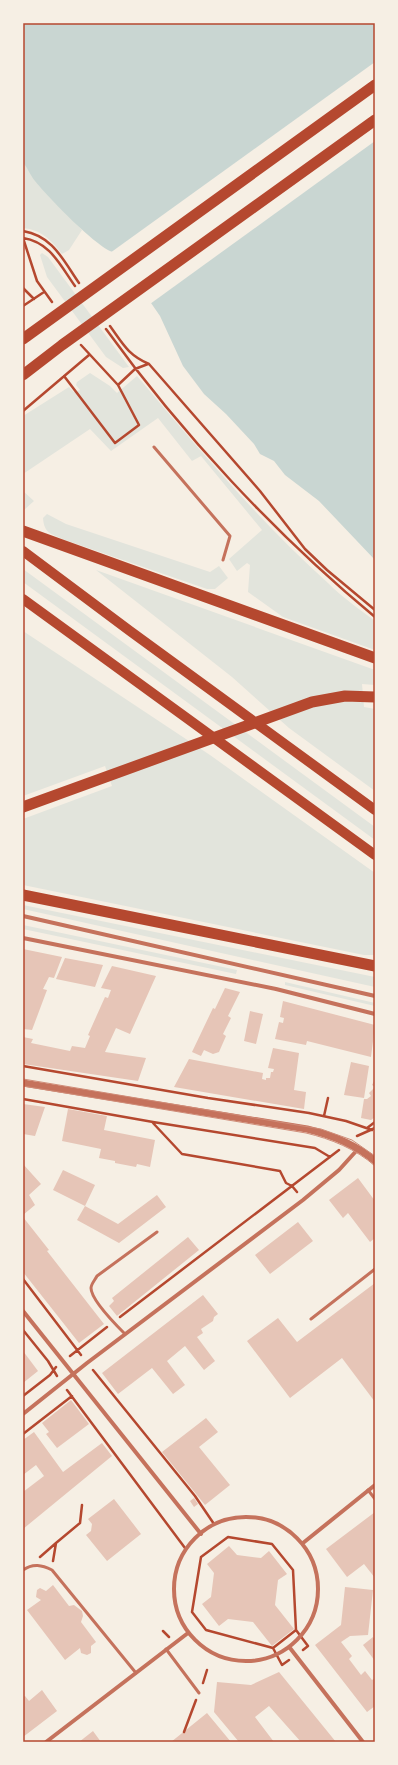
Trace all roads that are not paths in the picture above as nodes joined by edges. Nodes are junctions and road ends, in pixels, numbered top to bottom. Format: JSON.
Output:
{"nodes":[{"id":1,"x":375,"y":85,"type":"edge"},
{"id":2,"x":375,"y":120,"type":"edge"},
{"id":3,"x":23,"y":339,"type":"edge"},
{"id":4,"x":23,"y":375,"type":"edge"},
{"id":5,"x":154,"y":447,"type":"dead end"},
{"id":6,"x":23,"y":531,"type":"edge"},
{"id":7,"x":23,"y":551,"type":"edge"},
{"id":8,"x":223,"y":560,"type":"dead end"},
{"id":9,"x":23,"y":599,"type":"edge"},
{"id":10,"x":375,"y":658,"type":"edge"},
{"id":11,"x":370,"y":696,"type":"edge"},
{"id":12,"x":23,"y":807,"type":"edge"},
{"id":13,"x":375,"y":810,"type":"edge"},
{"id":14,"x":375,"y":855,"type":"edge"},
{"id":15,"x":23,"y":895,"type":"edge"},
{"id":16,"x":23,"y":916,"type":"edge"},
{"id":17,"x":23,"y":938,"type":"edge"},
{"id":18,"x":375,"y":966,"type":"edge"},
{"id":19,"x":375,"y":996,"type":"edge"},
{"id":20,"x":375,"y":1014,"type":"edge"},
{"id":21,"x":23,"y":1083,"type":"edge"},
{"id":22,"x":358,"y":1149,"type":"junction"},
{"id":23,"x":375,"y":1161,"type":"edge"},
{"id":24,"x":157,"y":1232,"type":"dead end"},
{"id":25,"x":375,"y":1269,"type":"edge"},
{"id":26,"x":23,"y":1311,"type":"edge"},
{"id":27,"x":311,"y":1319,"type":"dead end"},
{"id":28,"x":125,"y":1334,"type":"junction"},
{"id":29,"x":73,"y":1375,"type":"junction"},
{"id":30,"x":23,"y":1414,"type":"edge"},
{"id":31,"x":375,"y":1485,"type":"edge"},
{"id":32,"x":368,"y":1490,"type":"junction"},
{"id":33,"x":375,"y":1499,"type":"edge"},
{"id":34,"x":201,"y":1534,"type":"junction"},
{"id":35,"x":303,"y":1543,"type":"junction"},
{"id":36,"x":23,"y":1570,"type":"edge"},
{"id":37,"x":188,"y":1633,"type":"junction"},
{"id":38,"x":290,"y":1648,"type":"junction"},
{"id":39,"x":166,"y":1649,"type":"junction"},
{"id":40,"x":136,"y":1673,"type":"junction"},
{"id":41,"x":199,"y":1693,"type":"dead end"},
{"id":42,"x":46,"y":1742,"type":"edge"},
{"id":43,"x":363,"y":1742,"type":"edge"}],
"edges":[{"from":1,"to":3,"type":"highway"},
{"from":2,"to":4,"type":"highway"},
{"from":5,"to":8,"type":"lane"},
{"from":6,"to":10,"type":"highway"},
{"from":7,"to":13,"type":"main road"},
{"from":9,"to":14,"type":"main road"},
{"from":11,"to":12,"type":"highway"},
{"from":15,"to":18,"type":"highway"},
{"from":16,"to":19,"type":"street"},
{"from":17,"to":20,"type":"street"},
{"from":21,"to":22,"type":"street"},
{"from":22,"to":23,"type":"street"},
{"from":22,"to":28,"type":"street"},
{"from":24,"to":28,"type":"lane"},
{"from":25,"to":27,"type":"lane"},
{"from":26,"to":29,"type":"street"},
{"from":28,"to":29,"type":"street"},
{"from":29,"to":30,"type":"street"},
{"from":29,"to":34,"type":"street"},
{"from":31,"to":32,"type":"street"},
{"from":32,"to":33,"type":"lane"},
{"from":32,"to":35,"type":"street"},
{"from":34,"to":35,"type":"street"},
{"from":34,"to":37,"type":"street"},
{"from":35,"to":38,"type":"street"},
{"from":36,"to":40,"type":"lane"},
{"from":37,"to":38,"type":"street"},
{"from":37,"to":39,"type":"street"},
{"from":38,"to":43,"type":"street"},
{"from":39,"to":40,"type":"street"},
{"from":39,"to":41,"type":"lane"},
{"from":40,"to":42,"type":"street"}]}
